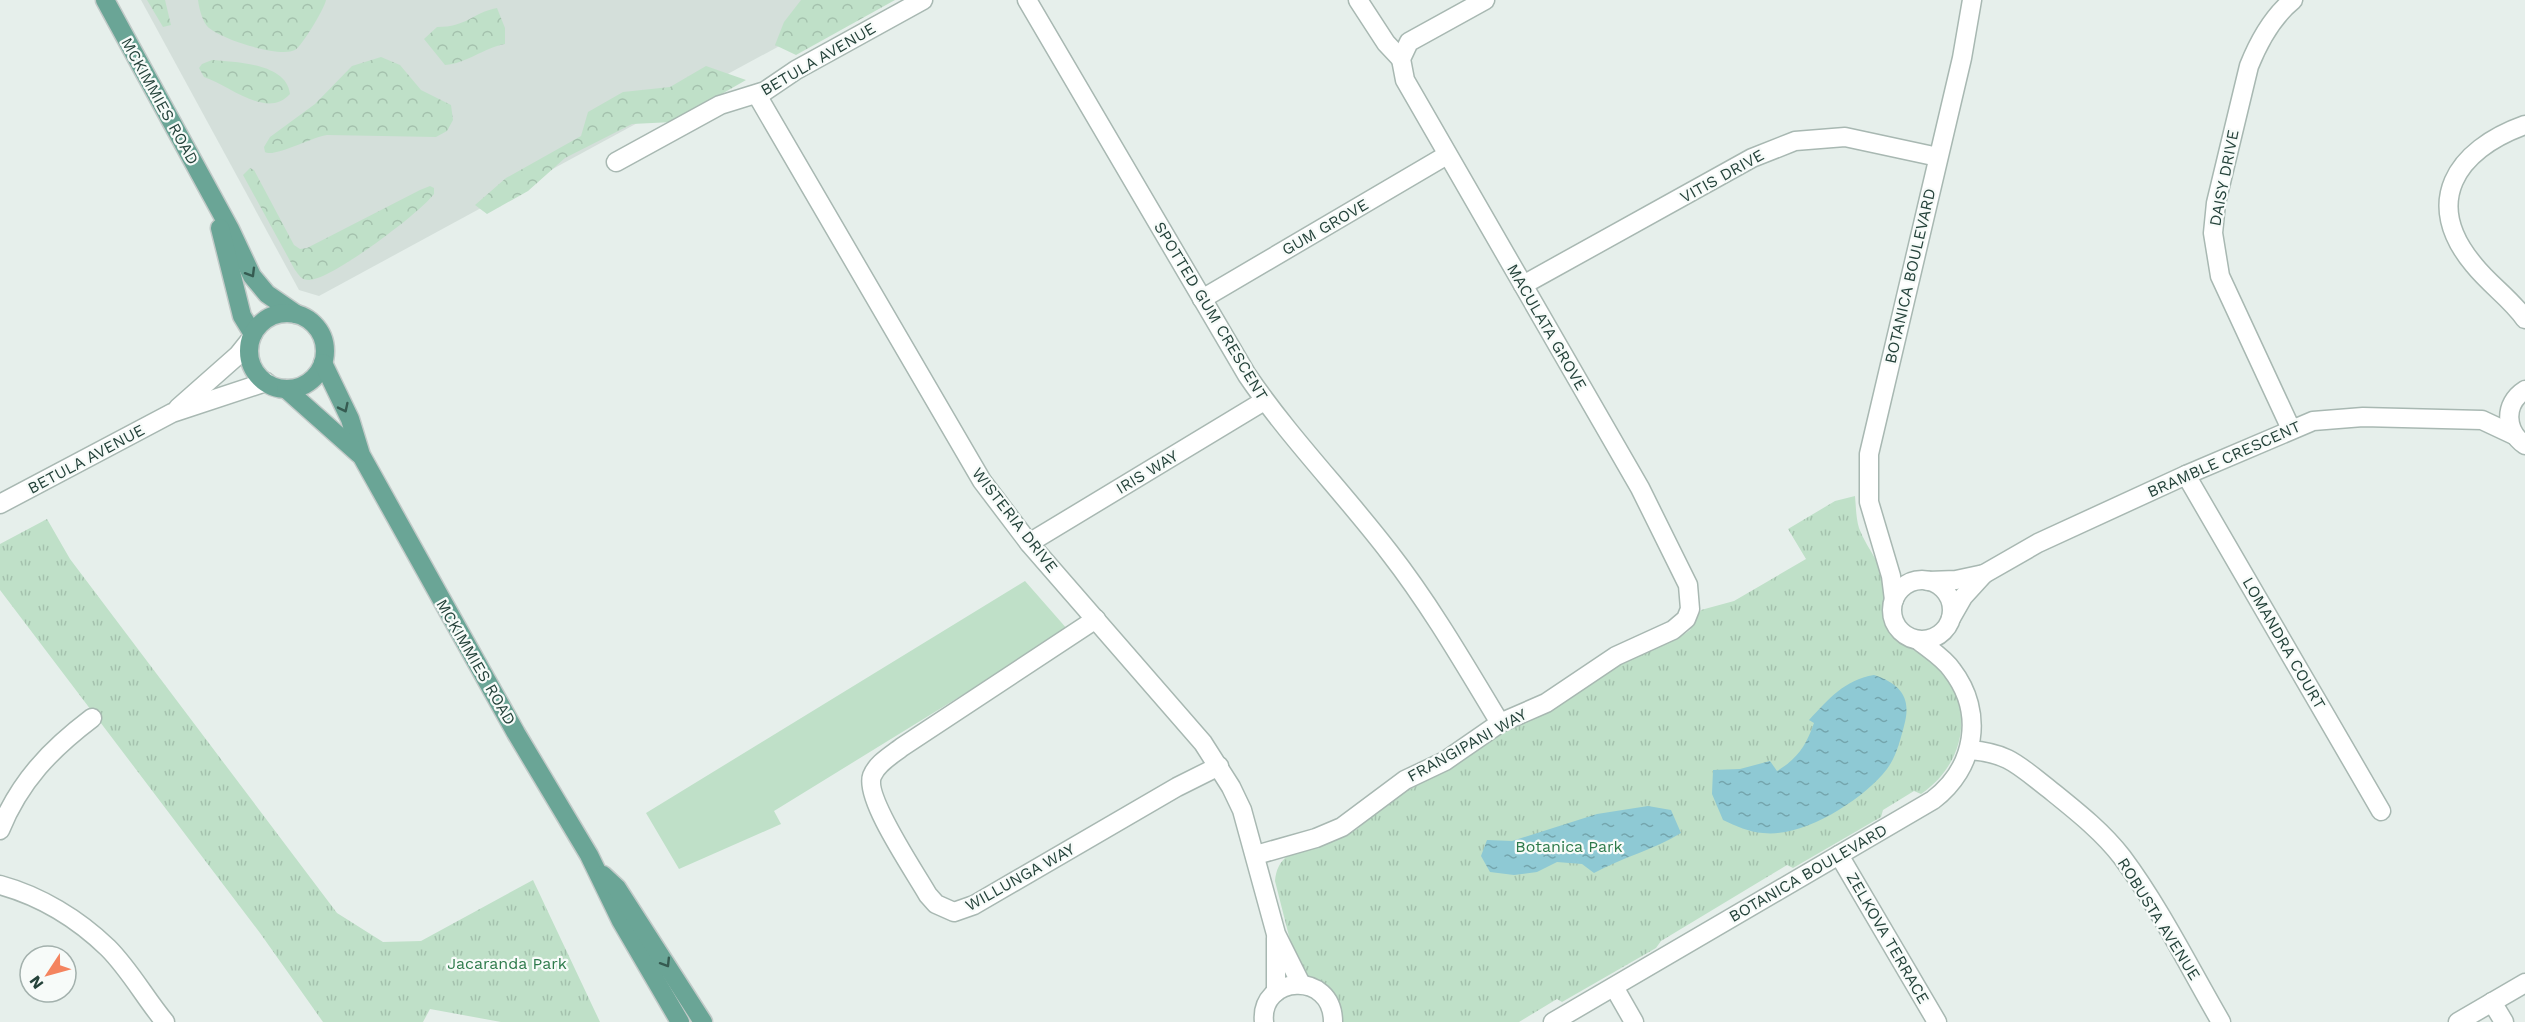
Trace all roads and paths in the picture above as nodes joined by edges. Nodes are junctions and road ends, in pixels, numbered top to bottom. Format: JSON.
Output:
{"nodes":[{"id":1,"x":105,"y":0,"type":"edge"},
{"id":2,"x":923,"y":0,"type":"edge"},
{"id":3,"x":1027,"y":0,"type":"edge"},
{"id":4,"x":1358,"y":0,"type":"edge"},
{"id":5,"x":1485,"y":0,"type":"edge"},
{"id":6,"x":1971,"y":0,"type":"edge"},
{"id":7,"x":2293,"y":0,"type":"edge"},
{"id":8,"x":1401,"y":59,"type":"junction"},
{"id":9,"x":757,"y":95,"type":"junction"},
{"id":10,"x":2525,"y":125,"type":"edge"},
{"id":11,"x":1447,"y":155,"type":"junction"},
{"id":12,"x":1938,"y":157,"type":"junction"},
{"id":13,"x":615,"y":162,"type":"dead end"},
{"id":14,"x":214,"y":203,"type":"junction"},
{"id":15,"x":1523,"y":285,"type":"junction"},
{"id":16,"x":1202,"y":299,"type":"junction"},
{"id":17,"x":296,"y":314,"type":"junction"},
{"id":18,"x":2525,"y":319,"type":"edge"},
{"id":19,"x":251,"y":337,"type":"junction"},
{"id":20,"x":322,"y":363,"type":"junction"},
{"id":21,"x":266,"y":382,"type":"junction"},
{"id":22,"x":286,"y":389,"type":"junction"},
{"id":23,"x":2522,"y":391,"type":"edge"},
{"id":24,"x":1264,"y":401,"type":"junction"},
{"id":25,"x":172,"y":413,"type":"junction"},
{"id":26,"x":2481,"y":420,"type":"junction"},
{"id":27,"x":2290,"y":429,"type":"junction"},
{"id":28,"x":2519,"y":440,"type":"edge"},
{"id":29,"x":361,"y":455,"type":"junction"},
{"id":30,"x":2525,"y":459,"type":"edge"},
{"id":31,"x":2186,"y":475,"type":"junction"},
{"id":32,"x":0,"y":504,"type":"edge"},
{"id":33,"x":1029,"y":543,"type":"junction"},
{"id":34,"x":1884,"y":551,"type":"junction"},
{"id":35,"x":1984,"y":574,"type":"junction"},
{"id":36,"x":1924,"y":581,"type":"junction"},
{"id":37,"x":1691,"y":598,"type":"joint"},
{"id":38,"x":1894,"y":600,"type":"junction"},
{"id":39,"x":1096,"y":619,"type":"junction"},
{"id":40,"x":1948,"y":623,"type":"junction"},
{"id":41,"x":1918,"y":640,"type":"junction"},
{"id":42,"x":1952,"y":669,"type":"junction"},
{"id":43,"x":92,"y":718,"type":"dead end"},
{"id":44,"x":1500,"y":723,"type":"junction"},
{"id":45,"x":1969,"y":750,"type":"junction"},
{"id":46,"x":1219,"y":766,"type":"junction"},
{"id":47,"x":2381,"y":811,"type":"dead end"},
{"id":48,"x":0,"y":830,"type":"edge"},
{"id":49,"x":1256,"y":855,"type":"junction"},
{"id":50,"x":1839,"y":855,"type":"junction"},
{"id":51,"x":593,"y":867,"type":"junction"},
{"id":52,"x":0,"y":885,"type":"edge"},
{"id":53,"x":1276,"y":934,"type":"junction"},
{"id":54,"x":2525,"y":983,"type":"edge"},
{"id":55,"x":1301,"y":984,"type":"junction"},
{"id":56,"x":1614,"y":987,"type":"junction"},
{"id":57,"x":2492,"y":1002,"type":"junction"},
{"id":58,"x":1269,"y":1006,"type":"edge"},
{"id":59,"x":165,"y":1022,"type":"edge"},
{"id":60,"x":680,"y":1022,"type":"edge"},
{"id":61,"x":703,"y":1022,"type":"edge"},
{"id":62,"x":1250,"y":1022,"type":"edge"},
{"id":63,"x":1333,"y":1022,"type":"edge"},
{"id":64,"x":1553,"y":1022,"type":"edge"},
{"id":65,"x":1634,"y":1022,"type":"edge"},
{"id":66,"x":1937,"y":1022,"type":"edge"},
{"id":67,"x":2221,"y":1022,"type":"edge"},
{"id":68,"x":2458,"y":1022,"type":"edge"},
{"id":69,"x":2504,"y":1022,"type":"edge"}],
"edges":[{"from":1,"to":14,"type":"main road","name":"MCKIMMIES ROAD"},
{"from":2,"to":9,"type":"street","name":"BETULA AVENUE"},
{"from":3,"to":16,"type":"street","name":"SPOTTED GUM CRESCENT"},
{"from":4,"to":8,"type":"street","name":"MACULATA GROVE"},
{"from":5,"to":8,"type":"street"},
{"from":6,"to":12,"type":"street","name":"BOTANICA BOULEVARD"},
{"from":7,"to":27,"type":"street","name":"DAISY DRIVE"},
{"from":8,"to":11,"type":"street","name":"MACULATA GROVE"},
{"from":9,"to":13,"type":"street","name":"BETULA AVENUE"},
{"from":9,"to":33,"type":"street","name":"WISTERIA DRIVE"},
{"from":10,"to":18,"type":"street"},
{"from":11,"to":15,"type":"street","name":"MACULATA GROVE"},
{"from":11,"to":16,"type":"street","name":"GUM GROVE"},
{"from":12,"to":15,"type":"street","name":"VITIS DRIVE"},
{"from":12,"to":34,"type":"street","name":"BOTANICA BOULEVARD"},
{"from":14,"to":17,"type":"main road","name":"MCKIMMIES ROAD","one_way":true},
{"from":14,"to":19,"type":"main road","name":"MCKIMMIES ROAD"},
{"from":15,"to":37,"type":"street","name":"MACULATA GROVE"},
{"from":16,"to":24,"type":"street","name":"SPOTTED GUM CRESCENT"},
{"from":17,"to":19,"type":"main road"},
{"from":17,"to":20,"type":"main road"},
{"from":19,"to":21,"type":"main road"},
{"from":19,"to":25,"type":"street","name":"BETULA AVENUE"},
{"from":20,"to":22,"type":"main road"},
{"from":20,"to":29,"type":"main road","name":"MCKIMMIES ROAD","one_way":true},
{"from":21,"to":22,"type":"main road"},
{"from":21,"to":25,"type":"street","name":"BETULA AVENUE"},
{"from":22,"to":29,"type":"main road","name":"MCKIMMIES ROAD"},
{"from":23,"to":26,"type":"street"},
{"from":23,"to":28,"type":"street"},
{"from":24,"to":33,"type":"street","name":"IRIS WAY"},
{"from":24,"to":44,"type":"street","name":"SPOTTED GUM CRESCENT"},
{"from":25,"to":32,"type":"street","name":"BETULA AVENUE"},
{"from":26,"to":27,"type":"street","name":"BRAMBLE CRESCENT"},
{"from":26,"to":28,"type":"street","name":"BRAMBLE CRESCENT"},
{"from":27,"to":31,"type":"street","name":"BRAMBLE CRESCENT"},
{"from":28,"to":30,"type":"street"},
{"from":29,"to":51,"type":"main road","name":"MCKIMMIES ROAD"},
{"from":31,"to":35,"type":"street","name":"BRAMBLE CRESCENT"},
{"from":31,"to":47,"type":"street","name":"LOMANDRA COURT"},
{"from":33,"to":39,"type":"street","name":"WISTERIA DRIVE"},
{"from":34,"to":36,"type":"street"},
{"from":34,"to":38,"type":"street","name":"BOTANICA BOULEVARD"},
{"from":35,"to":36,"type":"street","name":"BRAMBLE CRESCENT"},
{"from":35,"to":40,"type":"street","name":"BRAMBLE CRESCENT"},
{"from":36,"to":38,"type":"street"},
{"from":36,"to":40,"type":"street"},
{"from":37,"to":44,"type":"street","name":"FRANGIPANI WAY"},
{"from":38,"to":41,"type":"street"},
{"from":39,"to":46,"type":"street","name":"WISTERIA DRIVE"},
{"from":39,"to":46,"type":"street","name":"WILLUNGA WAY"},
{"from":40,"to":41,"type":"street"},
{"from":40,"to":42,"type":"street","name":"BOTANICA BOULEVARD"},
{"from":41,"to":42,"type":"street","name":"BOTANICA BOULEVARD"},
{"from":42,"to":45,"type":"street","name":"BOTANICA BOULEVARD"},
{"from":43,"to":48,"type":"street"},
{"from":44,"to":49,"type":"street","name":"FRANGIPANI WAY"},
{"from":45,"to":50,"type":"street","name":"BOTANICA BOULEVARD"},
{"from":45,"to":67,"type":"street","name":"ROBUSTA AVENUE"},
{"from":46,"to":49,"type":"street","name":"WISTERIA DRIVE"},
{"from":49,"to":53,"type":"street","name":"WISTERIA DRIVE"},
{"from":50,"to":56,"type":"street","name":"BOTANICA BOULEVARD"},
{"from":50,"to":66,"type":"street","name":"ZELKOVA TERRACE"},
{"from":51,"to":60,"type":"main road","name":"MCKIMMIES ROAD"},
{"from":51,"to":61,"type":"main road","name":"MCKIMMIES ROAD","one_way":true},
{"from":52,"to":59,"type":"street"},
{"from":53,"to":55,"type":"street","name":"WISTERIA DRIVE"},
{"from":53,"to":58,"type":"street","name":"WISTERIA DRIVE"},
{"from":54,"to":57,"type":"street"},
{"from":55,"to":58,"type":"street"},
{"from":55,"to":63,"type":"street"},
{"from":56,"to":64,"type":"street","name":"BOTANICA BOULEVARD"},
{"from":56,"to":65,"type":"street"},
{"from":57,"to":68,"type":"street"},
{"from":57,"to":69,"type":"street"},
{"from":58,"to":62,"type":"street"}]}
